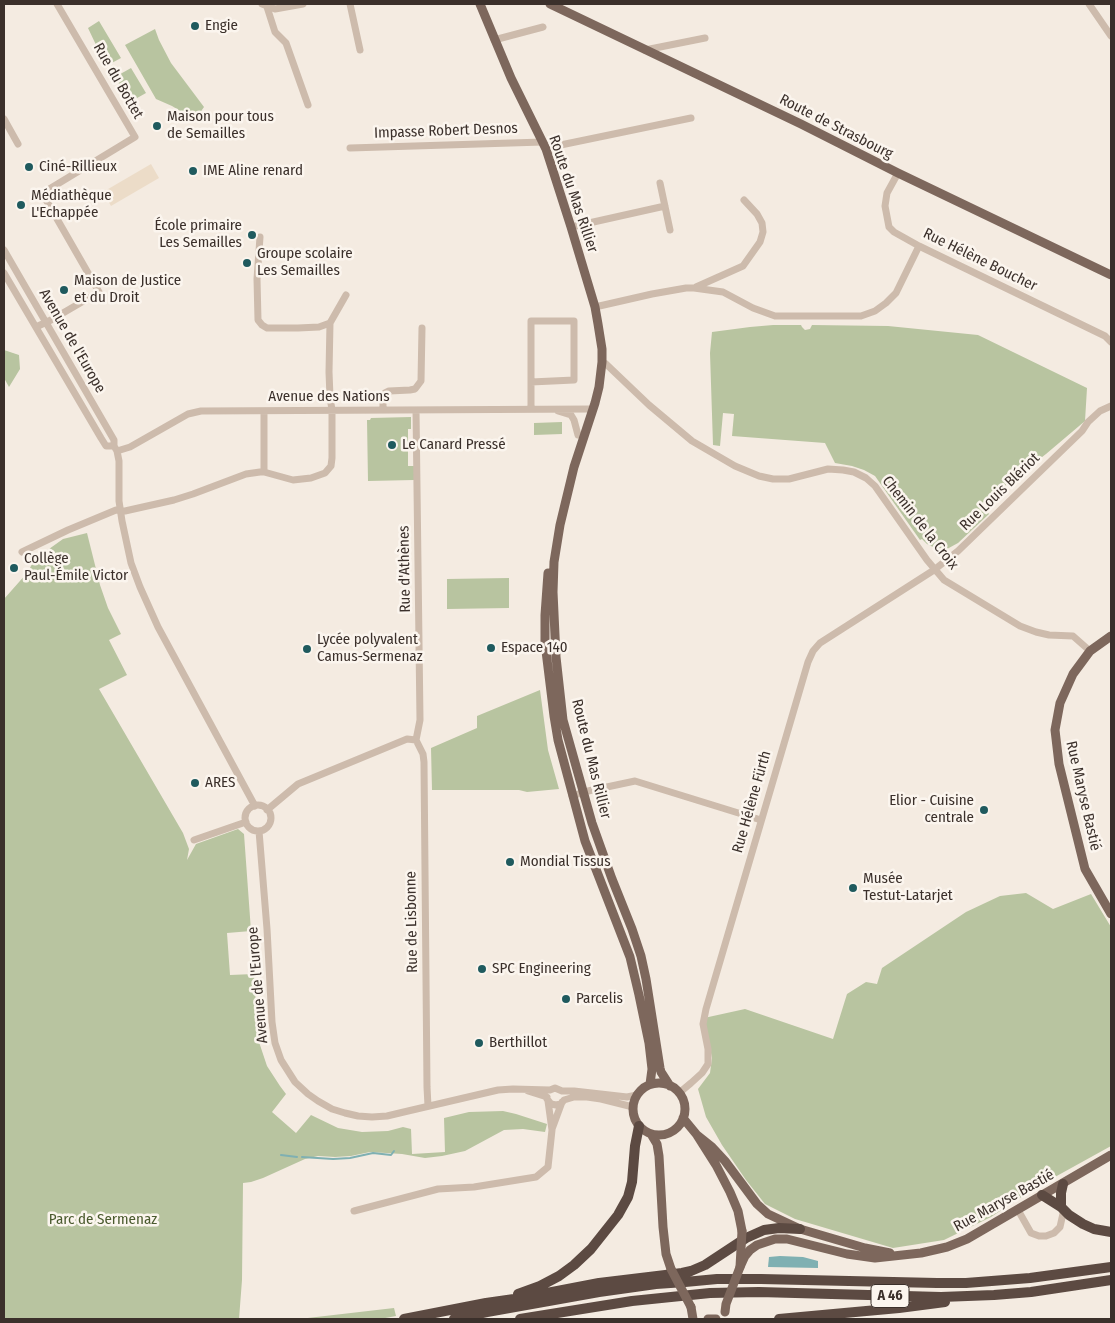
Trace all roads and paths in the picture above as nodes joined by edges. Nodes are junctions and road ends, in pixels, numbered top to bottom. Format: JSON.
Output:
{"nodes":[{"id":1,"x":57,"y":4,"type":"edge"},
{"id":2,"x":303,"y":4,"type":"edge"},
{"id":3,"x":350,"y":4,"type":"edge"},
{"id":4,"x":480,"y":4,"type":"edge"},
{"id":5,"x":550,"y":4,"type":"edge"},
{"id":6,"x":1089,"y":4,"type":"edge"},
{"id":7,"x":265,"y":5,"type":"edge"},
{"id":8,"x":559,"y":6,"type":"edge"},
{"id":9,"x":543,"y":28,"type":"dead end"},
{"id":10,"x":1111,"y":36,"type":"edge"},
{"id":11,"x":705,"y":38,"type":"dead end"},
{"id":12,"x":494,"y":40,"type":"junction"},
{"id":13,"x":360,"y":50,"type":"dead end"},
{"id":14,"x":645,"y":50,"type":"junction"},
{"id":15,"x":308,"y":105,"type":"dead end"},
{"id":16,"x":692,"y":118,"type":"dead end"},
{"id":17,"x":4,"y":119,"type":"edge"},
{"id":18,"x":18,"y":144,"type":"dead end"},
{"id":19,"x":545,"y":146,"type":"junction"},
{"id":20,"x":350,"y":148,"type":"dead end"},
{"id":21,"x":898,"y":173,"type":"junction"},
{"id":22,"x":660,"y":183,"type":"dead end"},
{"id":23,"x":744,"y":200,"type":"dead end"},
{"id":24,"x":665,"y":206,"type":"junction"},
{"id":25,"x":571,"y":227,"type":"junction"},
{"id":26,"x":670,"y":230,"type":"dead end"},
{"id":27,"x":260,"y":237,"type":"dead end"},
{"id":28,"x":919,"y":246,"type":"junction"},
{"id":29,"x":4,"y":250,"type":"edge"},
{"id":30,"x":4,"y":273,"type":"edge"},
{"id":31,"x":1111,"y":275,"type":"edge"},
{"id":32,"x":694,"y":288,"type":"junction"},
{"id":33,"x":346,"y":295,"type":"dead end"},
{"id":34,"x":595,"y":307,"type":"junction"},
{"id":35,"x":45,"y":321,"type":"junction"},
{"id":36,"x":330,"y":323,"type":"junction"},
{"id":37,"x":36,"y":327,"type":"junction"},
{"id":38,"x":422,"y":328,"type":"dead end"},
{"id":39,"x":1111,"y":342,"type":"edge"},
{"id":40,"x":602,"y":362,"type":"junction"},
{"id":41,"x":531,"y":382,"type":"junction"},
{"id":42,"x":1111,"y":399,"type":"edge"},
{"id":43,"x":1108,"y":407,"type":"edge"},
{"id":44,"x":531,"y":408,"type":"junction"},
{"id":45,"x":590,"y":408,"type":"junction"},
{"id":46,"x":550,"y":409,"type":"junction"},
{"id":47,"x":332,"y":410,"type":"junction"},
{"id":48,"x":383,"y":410,"type":"junction"},
{"id":49,"x":416,"y":410,"type":"junction"},
{"id":50,"x":264,"y":411,"type":"junction"},
{"id":51,"x":578,"y":435,"type":"junction"},
{"id":52,"x":115,"y":449,"type":"junction"},
{"id":53,"x":264,"y":472,"type":"junction"},
{"id":54,"x":120,"y":510,"type":"junction"},
{"id":55,"x":22,"y":552,"type":"dead end"},
{"id":56,"x":934,"y":570,"type":"junction"},
{"id":57,"x":1111,"y":636,"type":"edge"},
{"id":58,"x":1090,"y":651,"type":"junction"},
{"id":59,"x":416,"y":740,"type":"junction"},
{"id":60,"x":584,"y":793,"type":"junction"},
{"id":61,"x":572,"y":796,"type":"junction"},
{"id":62,"x":255,"y":806,"type":"junction"},
{"id":63,"x":267,"y":810,"type":"junction"},
{"id":64,"x":761,"y":820,"type":"junction"},
{"id":65,"x":246,"y":822,"type":"junction"},
{"id":66,"x":259,"y":830,"type":"junction"},
{"id":67,"x":194,"y":840,"type":"dead end"},
{"id":68,"x":1111,"y":914,"type":"edge"},
{"id":69,"x":650,"y":1084,"type":"junction"},
{"id":70,"x":670,"y":1086,"type":"junction"},
{"id":71,"x":514,"y":1088,"type":"junction"},
{"id":72,"x":550,"y":1090,"type":"junction"},
{"id":73,"x":562,"y":1091,"type":"junction"},
{"id":74,"x":679,"y":1093,"type":"junction"},
{"id":75,"x":637,"y":1095,"type":"junction"},
{"id":76,"x":548,"y":1099,"type":"junction"},
{"id":77,"x":563,"y":1101,"type":"junction"},
{"id":78,"x":428,"y":1106,"type":"junction"},
{"id":79,"x":633,"y":1107,"type":"junction"},
{"id":80,"x":683,"y":1118,"type":"junction"},
{"id":81,"x":639,"y":1126,"type":"junction"},
{"id":82,"x":552,"y":1130,"type":"junction"},
{"id":83,"x":651,"y":1134,"type":"junction"},
{"id":84,"x":697,"y":1135,"type":"junction"},
{"id":85,"x":1111,"y":1155,"type":"edge"},
{"id":86,"x":1063,"y":1184,"type":"junction"},
{"id":87,"x":1042,"y":1195,"type":"junction"},
{"id":88,"x":1062,"y":1208,"type":"junction"},
{"id":89,"x":1018,"y":1210,"type":"junction"},
{"id":90,"x":354,"y":1211,"type":"dead end"},
{"id":91,"x":800,"y":1229,"type":"junction"},
{"id":92,"x":1111,"y":1232,"type":"edge"},
{"id":93,"x":905,"y":1255,"type":"junction"},
{"id":94,"x":1111,"y":1267,"type":"edge"},
{"id":95,"x":740,"y":1268,"type":"junction"},
{"id":96,"x":1111,"y":1280,"type":"edge"},
{"id":97,"x":994,"y":1296,"type":"junction"},
{"id":98,"x":486,"y":1303,"type":"junction"},
{"id":99,"x":726,"y":1316,"type":"edge"},
{"id":100,"x":404,"y":1319,"type":"edge"},
{"id":101,"x":454,"y":1319,"type":"edge"},
{"id":102,"x":520,"y":1319,"type":"edge"},
{"id":103,"x":693,"y":1319,"type":"edge"},
{"id":104,"x":708,"y":1319,"type":"edge"},
{"id":105,"x":716,"y":1319,"type":"edge"},
{"id":106,"x":779,"y":1319,"type":"edge"}],
"edges":[{"from":1,"to":35,"type":"street","name":"Rue du Bottet"},
{"from":2,"to":7,"type":"street"},
{"from":3,"to":13,"type":"street"},
{"from":4,"to":12,"type":"main road","name":"Route du Mas Rillier"},
{"from":5,"to":8,"type":"main road","name":"Route de Strasbourg"},
{"from":6,"to":10,"type":"street"},
{"from":7,"to":15,"type":"street"},
{"from":8,"to":14,"type":"main road","name":"Route de Strasbourg"},
{"from":9,"to":12,"type":"street"},
{"from":11,"to":14,"type":"street"},
{"from":12,"to":19,"type":"main road","name":"Route du Mas Rillier"},
{"from":14,"to":21,"type":"main road","name":"Route de Strasbourg"},
{"from":16,"to":19,"type":"street","name":"Impasse Robert Desnos"},
{"from":17,"to":18,"type":"street"},
{"from":19,"to":20,"type":"street","name":"Impasse Robert Desnos"},
{"from":19,"to":25,"type":"main road","name":"Route du Mas Rillier"},
{"from":21,"to":28,"type":"street","name":"Rue Hélène Boucher"},
{"from":21,"to":31,"type":"main road","name":"Route de Strasbourg"},
{"from":22,"to":24,"type":"street"},
{"from":23,"to":32,"type":"street"},
{"from":24,"to":25,"type":"street"},
{"from":24,"to":26,"type":"street"},
{"from":25,"to":34,"type":"main road","name":"Route du Mas Rillier"},
{"from":27,"to":36,"type":"street"},
{"from":28,"to":32,"type":"street"},
{"from":28,"to":39,"type":"street","name":"Rue Hélène Boucher"},
{"from":29,"to":35,"type":"street","name":"Avenue de l'Europe"},
{"from":30,"to":37,"type":"street","name":"Avenue de l'Europe"},
{"from":32,"to":34,"type":"street"},
{"from":33,"to":36,"type":"street"},
{"from":34,"to":40,"type":"main road","name":"Route du Mas Rillier"},
{"from":35,"to":37,"type":"street"},
{"from":35,"to":52,"type":"street","name":"Avenue de l'Europe"},
{"from":36,"to":47,"type":"street"},
{"from":37,"to":52,"type":"street","name":"Avenue de l'Europe"},
{"from":38,"to":48,"type":"street"},
{"from":40,"to":45,"type":"main road","name":"Route du Mas Rillier"},
{"from":40,"to":56,"type":"street","name":"Chemin de la Croix"},
{"from":41,"to":41,"type":"street"},
{"from":41,"to":44,"type":"street"},
{"from":42,"to":43,"type":"street","name":"Rue Louis Blériot"},
{"from":43,"to":56,"type":"street","name":"Rue Louis Blériot"},
{"from":44,"to":46,"type":"street","name":"Avenue des Nations"},
{"from":44,"to":49,"type":"street","name":"Avenue des Nations"},
{"from":45,"to":46,"type":"street","name":"Avenue des Nations"},
{"from":45,"to":51,"type":"main road","name":"Route du Mas Rillier"},
{"from":45,"to":60,"type":"main road","name":"Route du Mas Rillier"},
{"from":46,"to":51,"type":"street","name":"Avenue des Nations"},
{"from":47,"to":48,"type":"street","name":"Avenue des Nations"},
{"from":47,"to":50,"type":"street","name":"Avenue des Nations"},
{"from":47,"to":53,"type":"street"},
{"from":48,"to":49,"type":"street","name":"Avenue des Nations"},
{"from":49,"to":59,"type":"street","name":"Rue d'Athènes"},
{"from":50,"to":52,"type":"street","name":"Avenue des Nations"},
{"from":50,"to":53,"type":"street"},
{"from":51,"to":61,"type":"main road","name":"Route du Mas Rillier"},
{"from":52,"to":54,"type":"street","name":"Avenue de l'Europe"},
{"from":53,"to":54,"type":"street"},
{"from":54,"to":55,"type":"street"},
{"from":54,"to":62,"type":"street","name":"Avenue de l'Europe"},
{"from":56,"to":58,"type":"street","name":"Chemin de la Croix"},
{"from":56,"to":64,"type":"street","name":"Rue Hélène Fürth"},
{"from":57,"to":58,"type":"main road","name":"Rue Maryse Bastié"},
{"from":58,"to":68,"type":"main road","name":"Rue Maryse Bastié"},
{"from":59,"to":63,"type":"street"},
{"from":59,"to":78,"type":"street","name":"Rue de Lisbonne"},
{"from":60,"to":61,"type":"street"},
{"from":60,"to":64,"type":"street"},
{"from":60,"to":70,"type":"main road","name":"Route du Mas Rillier"},
{"from":61,"to":69,"type":"main road","name":"Route du Mas Rillier"},
{"from":62,"to":63,"type":"street"},
{"from":62,"to":65,"type":"street"},
{"from":63,"to":66,"type":"street"},
{"from":64,"to":74,"type":"street","name":"Rue Hélène Fürth"},
{"from":65,"to":66,"type":"street"},
{"from":65,"to":67,"type":"street"},
{"from":66,"to":78,"type":"street","name":"Avenue de l'Europe"},
{"from":69,"to":70,"type":"main road"},
{"from":69,"to":75,"type":"main road"},
{"from":70,"to":74,"type":"main road"},
{"from":71,"to":72,"type":"street","name":"Avenue de l'Europe"},
{"from":71,"to":76,"type":"street","name":"Avenue de l'Europe"},
{"from":71,"to":78,"type":"street","name":"Avenue de l'Europe"},
{"from":72,"to":73,"type":"street"},
{"from":72,"to":76,"type":"street"},
{"from":73,"to":75,"type":"street"},
{"from":73,"to":77,"type":"street"},
{"from":74,"to":80,"type":"main road"},
{"from":75,"to":79,"type":"main road"},
{"from":76,"to":77,"type":"street"},
{"from":76,"to":82,"type":"street"},
{"from":77,"to":79,"type":"street"},
{"from":77,"to":82,"type":"street"},
{"from":79,"to":81,"type":"main road"},
{"from":80,"to":83,"type":"main road"},
{"from":80,"to":84,"type":"main road"},
{"from":81,"to":83,"type":"main road"},
{"from":81,"to":98,"type":"highway"},
{"from":82,"to":90,"type":"street"},
{"from":83,"to":103,"type":"main road","bridge":true},
{"from":84,"to":91,"type":"main road","name":"Rue Maryse Bastié"},
{"from":84,"to":95,"type":"main road","bridge":true},
{"from":85,"to":86,"type":"main road","name":"Rue Maryse Bastié"},
{"from":86,"to":87,"type":"main road","name":"Rue Maryse Bastié"},
{"from":86,"to":88,"type":"highway"},
{"from":87,"to":88,"type":"highway"},
{"from":87,"to":89,"type":"main road","name":"Rue Maryse Bastié"},
{"from":88,"to":89,"type":"street"},
{"from":88,"to":92,"type":"highway"},
{"from":89,"to":93,"type":"main road","name":"Rue Maryse Bastié"},
{"from":91,"to":93,"type":"main road","name":"Rue Maryse Bastié"},
{"from":91,"to":98,"type":"highway"},
{"from":93,"to":95,"type":"main road","name":"Rue Maryse Bastié","bridge":true},
{"from":94,"to":101,"type":"highway","number":"A 46"},
{"from":95,"to":99,"type":"main road","bridge":true},
{"from":96,"to":97,"type":"highway","number":"A 46"},
{"from":97,"to":102,"type":"highway","number":"A 46"},
{"from":97,"to":106,"type":"highway"},
{"from":98,"to":100,"type":"highway"},
{"from":104,"to":105,"type":"main road"}]}
